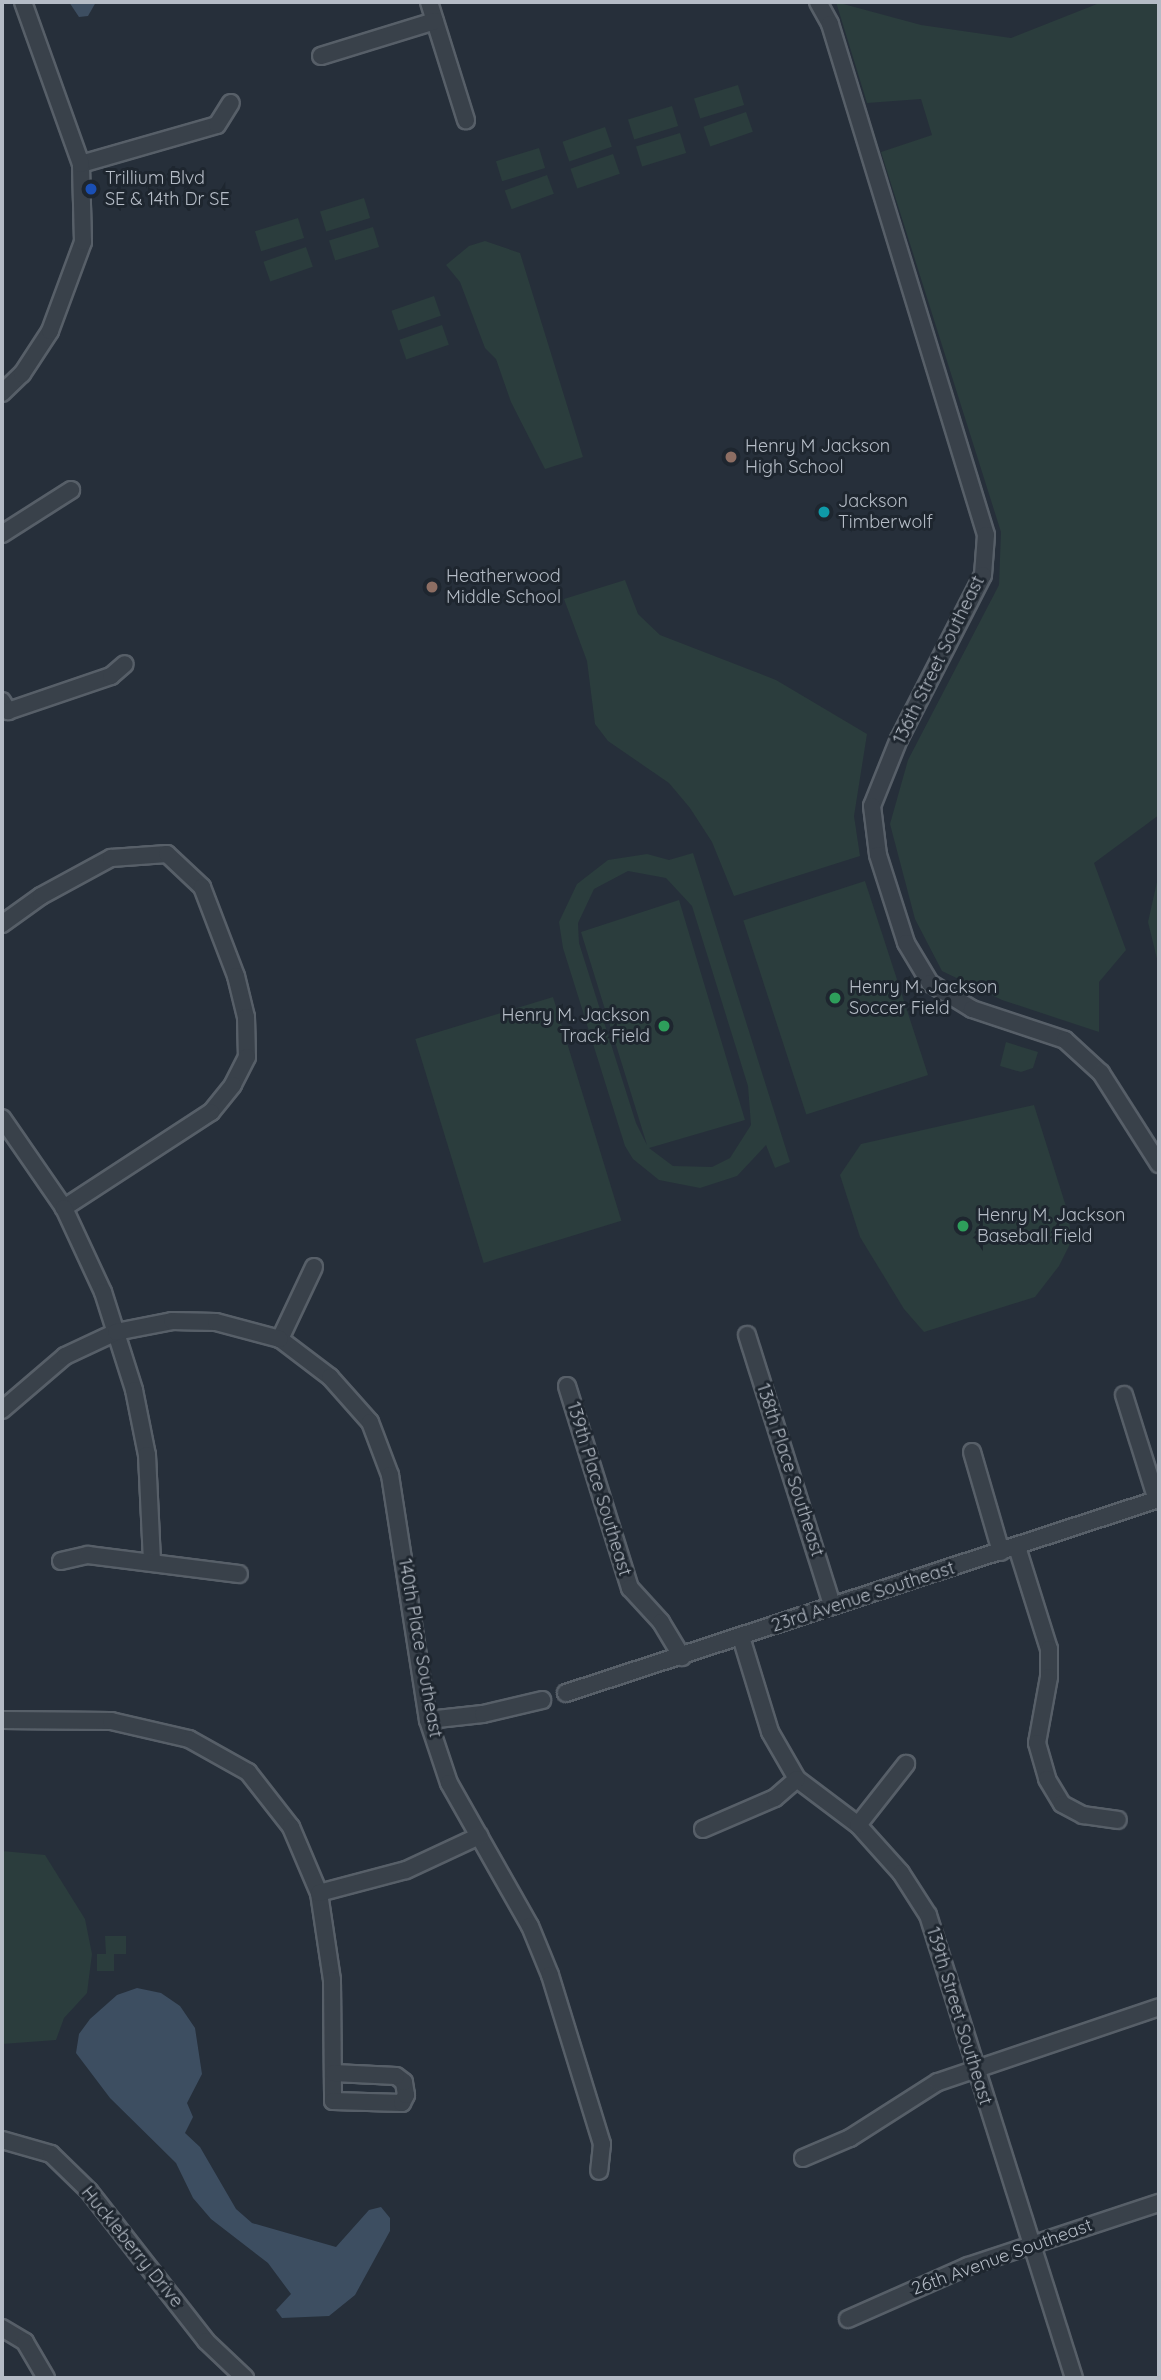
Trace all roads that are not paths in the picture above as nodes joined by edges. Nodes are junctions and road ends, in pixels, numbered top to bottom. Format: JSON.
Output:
{"nodes":[{"id":1,"x":23,"y":2,"type":"edge"},
{"id":2,"x":429,"y":2,"type":"edge"},
{"id":3,"x":818,"y":2,"type":"edge"},
{"id":4,"x":435,"y":21,"type":"junction"},
{"id":5,"x":321,"y":56,"type":"dead end"},
{"id":6,"x":231,"y":103,"type":"dead end"},
{"id":7,"x":466,"y":120,"type":"dead end"},
{"id":8,"x":81,"y":164,"type":"junction"},
{"id":9,"x":2,"y":393,"type":"edge"},
{"id":10,"x":71,"y":490,"type":"dead end"},
{"id":11,"x":2,"y":534,"type":"edge"},
{"id":12,"x":125,"y":664,"type":"dead end"},
{"id":13,"x":2,"y":701,"type":"edge"},
{"id":14,"x":2,"y":925,"type":"edge"},
{"id":15,"x":2,"y":1118,"type":"edge"},
{"id":16,"x":1159,"y":1164,"type":"edge"},
{"id":17,"x":64,"y":1208,"type":"junction"},
{"id":18,"x":314,"y":1267,"type":"dead end"},
{"id":19,"x":116,"y":1332,"type":"junction"},
{"id":20,"x":747,"y":1335,"type":"dead end"},
{"id":21,"x":280,"y":1339,"type":"junction"},
{"id":22,"x":567,"y":1386,"type":"dead end"},
{"id":23,"x":1124,"y":1395,"type":"dead end"},
{"id":24,"x":2,"y":1410,"type":"edge"},
{"id":25,"x":972,"y":1452,"type":"dead end"},
{"id":26,"x":1158,"y":1499,"type":"edge"},
{"id":27,"x":1009,"y":1550,"type":"junction"},
{"id":28,"x":152,"y":1560,"type":"junction"},
{"id":29,"x":61,"y":1561,"type":"dead end"},
{"id":30,"x":239,"y":1574,"type":"dead end"},
{"id":31,"x":832,"y":1605,"type":"junction"},
{"id":32,"x":741,"y":1637,"type":"junction"},
{"id":33,"x":682,"y":1657,"type":"junction"},
{"id":34,"x":566,"y":1693,"type":"dead end"},
{"id":35,"x":542,"y":1700,"type":"dead end"},
{"id":36,"x":2,"y":1720,"type":"edge"},
{"id":37,"x":428,"y":1720,"type":"junction"},
{"id":38,"x":906,"y":1763,"type":"dead end"},
{"id":39,"x":797,"y":1779,"type":"junction"},
{"id":40,"x":1118,"y":1820,"type":"dead end"},
{"id":41,"x":859,"y":1825,"type":"junction"},
{"id":42,"x":703,"y":1829,"type":"dead end"},
{"id":43,"x":478,"y":1836,"type":"junction"},
{"id":44,"x":319,"y":1894,"type":"junction"},
{"id":45,"x":1159,"y":2007,"type":"edge"},
{"id":46,"x":974,"y":2067,"type":"junction"},
{"id":47,"x":334,"y":2073,"type":"junction"},
{"id":48,"x":2,"y":2140,"type":"edge"},
{"id":49,"x":803,"y":2158,"type":"dead end"},
{"id":50,"x":599,"y":2171,"type":"dead end"},
{"id":51,"x":1159,"y":2203,"type":"edge"},
{"id":52,"x":1033,"y":2244,"type":"junction"},
{"id":53,"x":848,"y":2319,"type":"dead end"},
{"id":54,"x":2,"y":2328,"type":"edge"},
{"id":55,"x":45,"y":2376,"type":"edge"},
{"id":56,"x":245,"y":2378,"type":"edge"},
{"id":57,"x":1073,"y":2378,"type":"edge"}],
"edges":[{"from":1,"to":8,"type":"street"},
{"from":2,"to":4,"type":"street"},
{"from":3,"to":16,"type":"street","name":"136th Street Southeast"},
{"from":4,"to":5,"type":"street"},
{"from":4,"to":7,"type":"street"},
{"from":6,"to":8,"type":"street"},
{"from":8,"to":9,"type":"street"},
{"from":10,"to":11,"type":"street"},
{"from":12,"to":13,"type":"street"},
{"from":14,"to":17,"type":"street"},
{"from":15,"to":17,"type":"street"},
{"from":17,"to":19,"type":"street"},
{"from":18,"to":21,"type":"street"},
{"from":19,"to":21,"type":"street"},
{"from":19,"to":24,"type":"street"},
{"from":19,"to":28,"type":"street"},
{"from":20,"to":31,"type":"street","name":"138th Place Southeast"},
{"from":21,"to":37,"type":"street","name":"140th Place Southeast"},
{"from":22,"to":33,"type":"street","name":"139th Place Southeast"},
{"from":23,"to":26,"type":"street"},
{"from":25,"to":27,"type":"street"},
{"from":26,"to":27,"type":"street","name":"23rd Avenue Southeast"},
{"from":27,"to":31,"type":"street","name":"23rd Avenue Southeast"},
{"from":27,"to":40,"type":"street"},
{"from":28,"to":29,"type":"street"},
{"from":28,"to":30,"type":"street"},
{"from":31,"to":32,"type":"street","name":"23rd Avenue Southeast"},
{"from":32,"to":33,"type":"street","name":"23rd Avenue Southeast"},
{"from":32,"to":39,"type":"street","name":"139th Street Southeast"},
{"from":33,"to":34,"type":"street","name":"23rd Avenue Southeast"},
{"from":35,"to":37,"type":"street"},
{"from":36,"to":44,"type":"street"},
{"from":37,"to":43,"type":"street","name":"140th Place Southeast"},
{"from":38,"to":41,"type":"street"},
{"from":39,"to":41,"type":"street","name":"139th Street Southeast"},
{"from":39,"to":42,"type":"street"},
{"from":41,"to":46,"type":"street","name":"139th Street Southeast"},
{"from":43,"to":44,"type":"street"},
{"from":43,"to":50,"type":"street","name":"140th Place Southeast"},
{"from":44,"to":47,"type":"street"},
{"from":45,"to":46,"type":"street"},
{"from":46,"to":49,"type":"street"},
{"from":46,"to":52,"type":"street","name":"139th Street Southeast"},
{"from":47,"to":47,"type":"street"},
{"from":48,"to":56,"type":"street","name":"Huckleberry Drive"},
{"from":51,"to":52,"type":"street","name":"26th Avenue Southeast"},
{"from":52,"to":53,"type":"street","name":"26th Avenue Southeast"},
{"from":52,"to":57,"type":"street","name":"139th Street Southeast"},
{"from":54,"to":55,"type":"street"}]}
